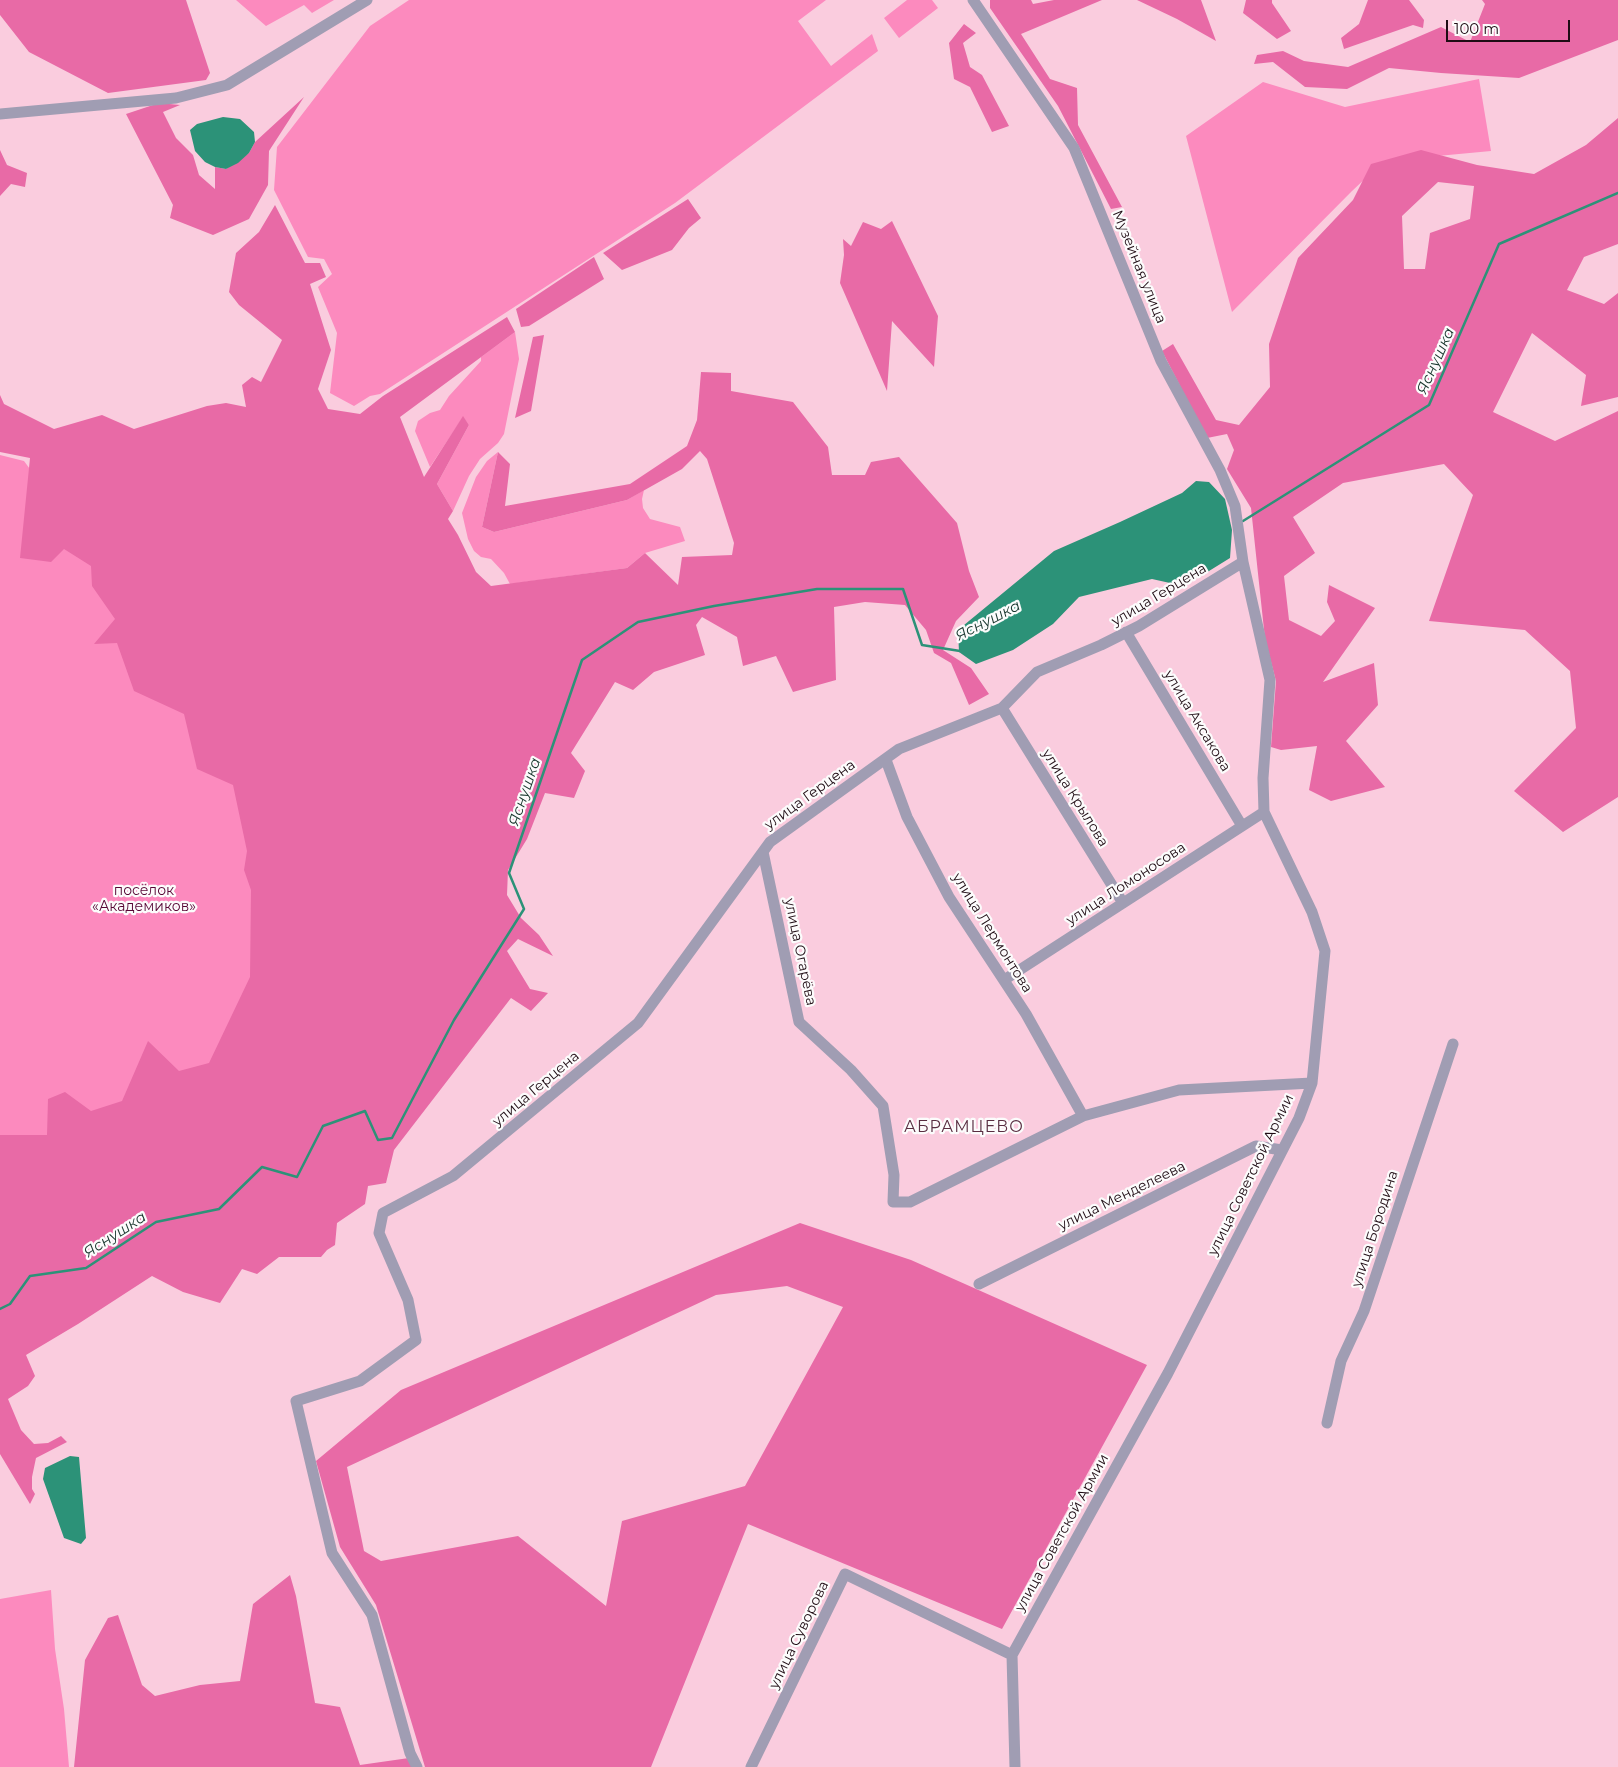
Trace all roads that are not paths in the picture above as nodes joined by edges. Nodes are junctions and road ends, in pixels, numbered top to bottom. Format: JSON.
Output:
{"nodes":[{"id":1,"x":367,"y":0,"type":"edge"},
{"id":2,"x":973,"y":0,"type":"edge"},
{"id":3,"x":0,"y":114,"type":"edge"},
{"id":4,"x":1243,"y":562,"type":"junction"},
{"id":5,"x":1126,"y":632,"type":"junction"},
{"id":6,"x":1002,"y":708,"type":"junction"},
{"id":7,"x":886,"y":760,"type":"junction"},
{"id":8,"x":1264,"y":812,"type":"junction"},
{"id":9,"x":1242,"y":826,"type":"junction"},
{"id":10,"x":763,"y":852,"type":"junction"},
{"id":11,"x":1123,"y":903,"type":"junction"},
{"id":12,"x":1004,"y":980,"type":"junction"},
{"id":13,"x":1453,"y":1044,"type":"dead end"},
{"id":14,"x":1312,"y":1083,"type":"junction"},
{"id":15,"x":1084,"y":1116,"type":"junction"},
{"id":16,"x":1282,"y":1150,"type":"junction"},
{"id":17,"x":979,"y":1284,"type":"dead end"},
{"id":18,"x":1327,"y":1423,"type":"dead end"},
{"id":19,"x":1012,"y":1655,"type":"junction"},
{"id":20,"x":416,"y":1767,"type":"edge"},
{"id":21,"x":751,"y":1767,"type":"edge"},
{"id":22,"x":1015,"y":1767,"type":"edge"}],
"edges":[{"from":1,"to":3,"type":"street"},
{"from":2,"to":4,"type":"street","name":"Музейная улица"},
{"from":4,"to":5,"type":"street","name":"улица Герцена"},
{"from":4,"to":8,"type":"street","name":"улица Советской Армии"},
{"from":5,"to":6,"type":"street","name":"улица Герцена"},
{"from":5,"to":9,"type":"street","name":"улица Аксакова"},
{"from":6,"to":7,"type":"street","name":"улица Герцена"},
{"from":6,"to":11,"type":"street","name":"улица Крылова"},
{"from":7,"to":10,"type":"street","name":"улица Герцена"},
{"from":7,"to":12,"type":"street","name":"улица Лермонтова"},
{"from":8,"to":9,"type":"street","name":"улица Ломоносова"},
{"from":8,"to":14,"type":"street","name":"улица Советской Армии"},
{"from":9,"to":11,"type":"street","name":"улица Ломоносова"},
{"from":10,"to":15,"type":"street","name":"улица Огарёва"},
{"from":10,"to":20,"type":"street","name":"улица Герцена"},
{"from":11,"to":12,"type":"street","name":"улица Ломоносова"},
{"from":12,"to":15,"type":"street","name":"улица Лермонтова"},
{"from":13,"to":18,"type":"street","name":"улица Бородина"},
{"from":14,"to":15,"type":"street"},
{"from":14,"to":16,"type":"street","name":"улица Советской Армии"},
{"from":16,"to":17,"type":"street","name":"улица Менделеева"},
{"from":16,"to":19,"type":"street","name":"улица Советской Армии"},
{"from":19,"to":21,"type":"street","name":"улица Суворова"},
{"from":19,"to":22,"type":"street"}]}
